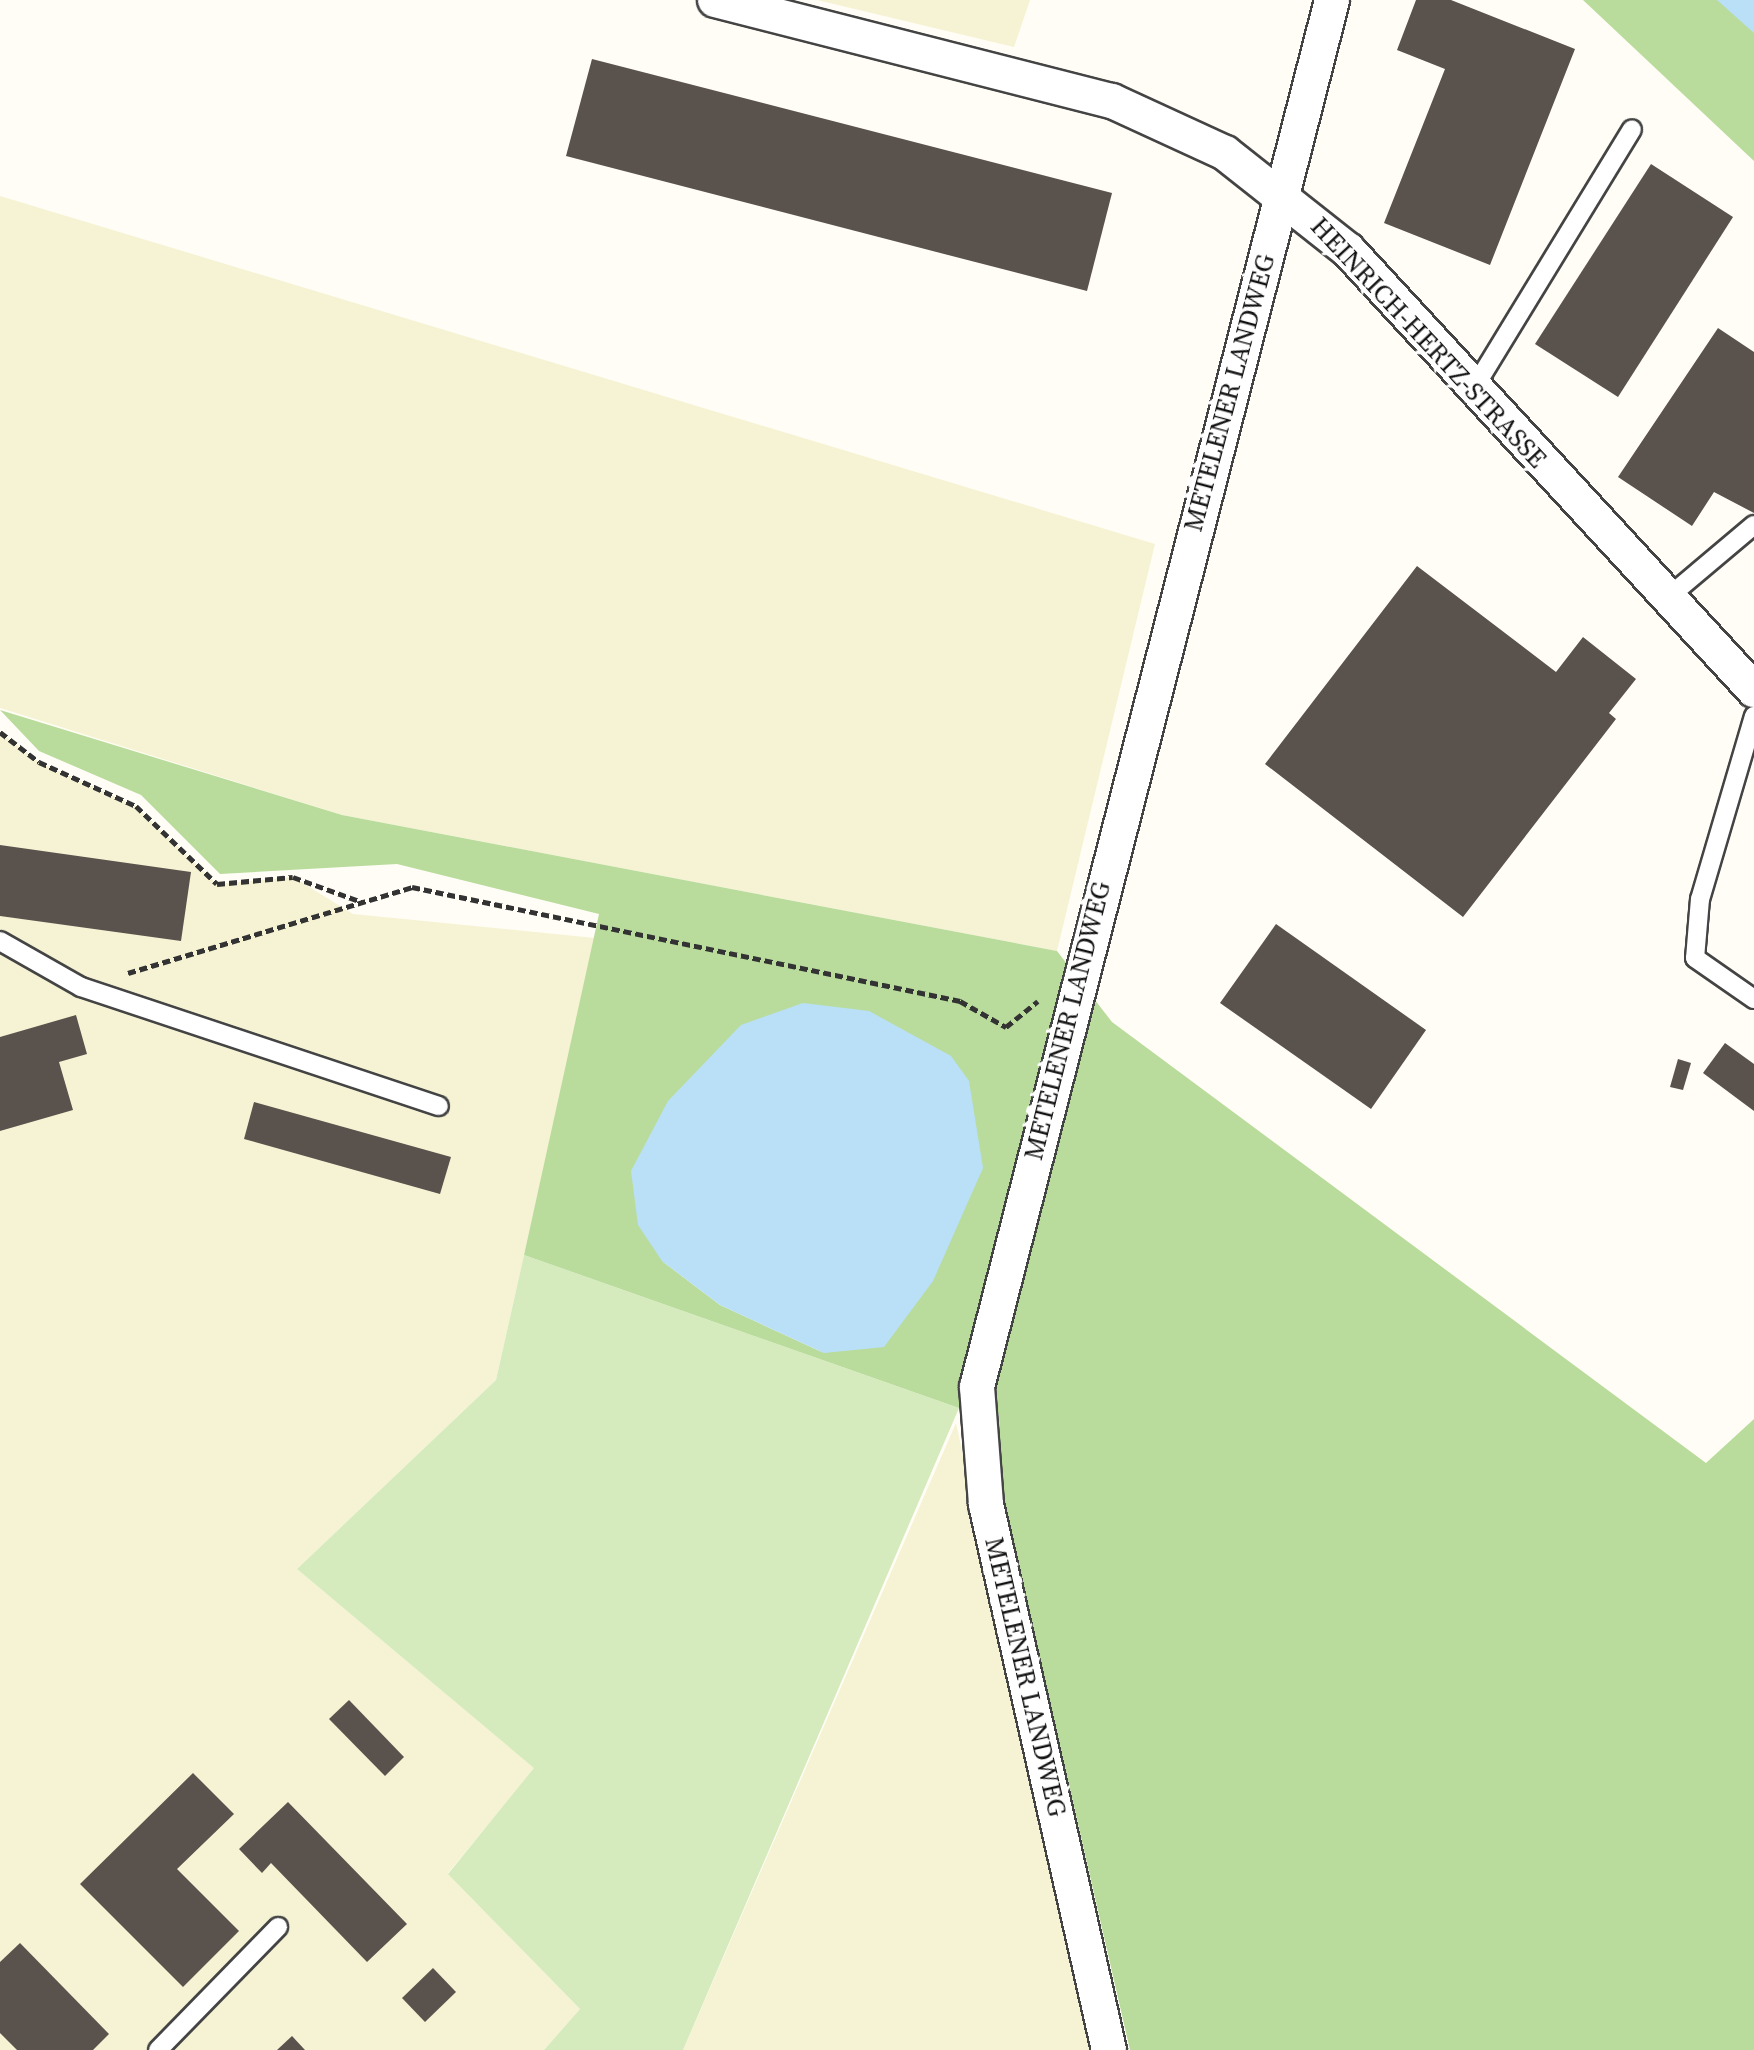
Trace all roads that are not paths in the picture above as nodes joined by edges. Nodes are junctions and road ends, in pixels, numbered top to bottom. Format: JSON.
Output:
{"nodes":[{"id":1,"x":715,"y":0,"type":"edge"},
{"id":2,"x":1332,"y":0,"type":"edge"},
{"id":3,"x":1632,"y":129,"type":"dead end"},
{"id":4,"x":1283,"y":193,"type":"junction"},
{"id":5,"x":1474,"y":388,"type":"junction"},
{"id":6,"x":1754,"y":525,"type":"edge"},
{"id":7,"x":1666,"y":599,"type":"junction"},
{"id":8,"x":1754,"y":690,"type":"edge"},
{"id":9,"x":1754,"y":716,"type":"edge"},
{"id":10,"x":0,"y":941,"type":"edge"},
{"id":11,"x":1754,"y":999,"type":"edge"},
{"id":12,"x":439,"y":1106,"type":"dead end"},
{"id":13,"x":278,"y":1927,"type":"dead end"},
{"id":14,"x":158,"y":2050,"type":"edge"},
{"id":15,"x":1109,"y":2050,"type":"edge"}],
"edges":[{"from":1,"to":4,"type":"street","name":"HEINRICH-HERTZ-STRASSE"},
{"from":2,"to":4,"type":"street","name":"METELENER LANDWEG"},
{"from":3,"to":5,"type":"lane"},
{"from":4,"to":5,"type":"street","name":"HEINRICH-HERTZ-STRASSE"},
{"from":4,"to":15,"type":"street","name":"METELENER LANDWEG"},
{"from":5,"to":7,"type":"street","name":"HEINRICH-HERTZ-STRASSE"},
{"from":6,"to":7,"type":"lane"},
{"from":7,"to":8,"type":"street","name":"HEINRICH-HERTZ-STRASSE"},
{"from":9,"to":11,"type":"lane"},
{"from":10,"to":12,"type":"lane"},
{"from":13,"to":14,"type":"lane"}]}
